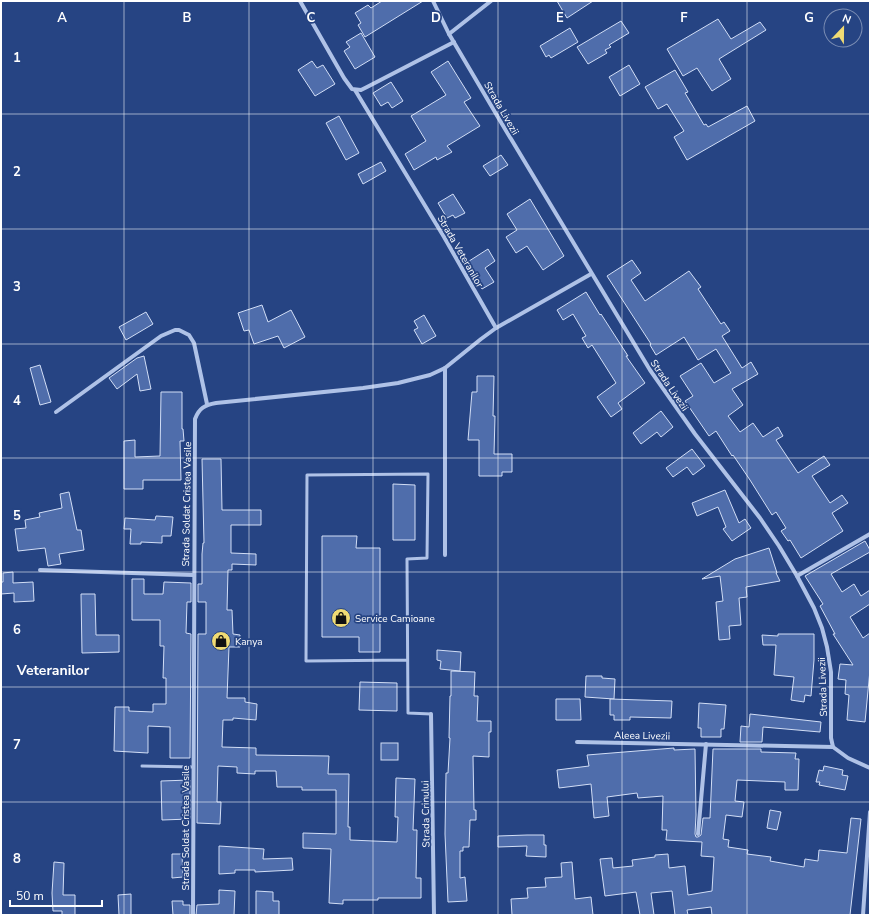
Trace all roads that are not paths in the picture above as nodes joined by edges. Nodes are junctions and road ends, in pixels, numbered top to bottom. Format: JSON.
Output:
{"nodes":[{"id":1,"x":300,"y":1,"type":"edge"},
{"id":2,"x":433,"y":1,"type":"edge"},
{"id":3,"x":491,"y":1,"type":"edge"},
{"id":4,"x":449,"y":34,"type":"junction"},
{"id":5,"x":454,"y":42,"type":"junction"},
{"id":6,"x":355,"y":90,"type":"junction"},
{"id":7,"x":591,"y":274,"type":"junction"},
{"id":8,"x":496,"y":328,"type":"junction"},
{"id":9,"x":445,"y":368,"type":"junction"},
{"id":10,"x":207,"y":404,"type":"junction"},
{"id":11,"x":56,"y":412,"type":"dead end"},
{"id":12,"x":870,"y":534,"type":"edge"},
{"id":13,"x":445,"y":555,"type":"dead end"},
{"id":14,"x":40,"y":570,"type":"dead end"},
{"id":15,"x":193,"y":575,"type":"junction"},
{"id":16,"x":797,"y":576,"type":"junction"},
{"id":17,"x":408,"y":660,"type":"junction"},
{"id":18,"x":431,"y":714,"type":"joint"},
{"id":19,"x":577,"y":742,"type":"dead end"},
{"id":20,"x":706,"y":744,"type":"junction"},
{"id":21,"x":833,"y":747,"type":"junction"},
{"id":22,"x":142,"y":766,"type":"dead end"},
{"id":23,"x":193,"y":767,"type":"junction"},
{"id":24,"x":870,"y":768,"type":"edge"},
{"id":25,"x":870,"y":812,"type":"edge"},
{"id":26,"x":698,"y":834,"type":"dead end"},
{"id":27,"x":193,"y":915,"type":"edge"},
{"id":28,"x":434,"y":915,"type":"edge"},
{"id":29,"x":863,"y":915,"type":"edge"}],
"edges":[{"from":1,"to":6,"type":"street","name":"Strada Veteranilor"},
{"from":2,"to":4,"type":"street","name":"Strada Livezii"},
{"from":3,"to":4,"type":"street"},
{"from":4,"to":5,"type":"street","name":"Strada Livezii"},
{"from":5,"to":6,"type":"street"},
{"from":5,"to":7,"type":"street","name":"Strada Livezii"},
{"from":6,"to":8,"type":"street","name":"Strada Veteranilor"},
{"from":7,"to":8,"type":"street"},
{"from":7,"to":16,"type":"street","name":"Strada Livezii"},
{"from":8,"to":9,"type":"street"},
{"from":9,"to":10,"type":"street"},
{"from":9,"to":13,"type":"street"},
{"from":10,"to":11,"type":"street"},
{"from":10,"to":15,"type":"street","name":"Strada Soldat Cristea Vasile"},
{"from":12,"to":16,"type":"street"},
{"from":14,"to":15,"type":"street"},
{"from":15,"to":23,"type":"street","name":"Strada Soldat Cristea Vasile"},
{"from":16,"to":21,"type":"street","name":"Strada Livezii"},
{"from":17,"to":17,"type":"lane"},
{"from":17,"to":18,"type":"lane"},
{"from":18,"to":28,"type":"street","name":"Strada Crinului"},
{"from":19,"to":20,"type":"street","name":"Aleea Livezii"},
{"from":20,"to":21,"type":"street","name":"Aleea Livezii"},
{"from":20,"to":26,"type":"street"},
{"from":21,"to":24,"type":"street"},
{"from":22,"to":23,"type":"lane"},
{"from":23,"to":27,"type":"street","name":"Strada Soldat Cristea Vasile"},
{"from":25,"to":29,"type":"street"}]}
